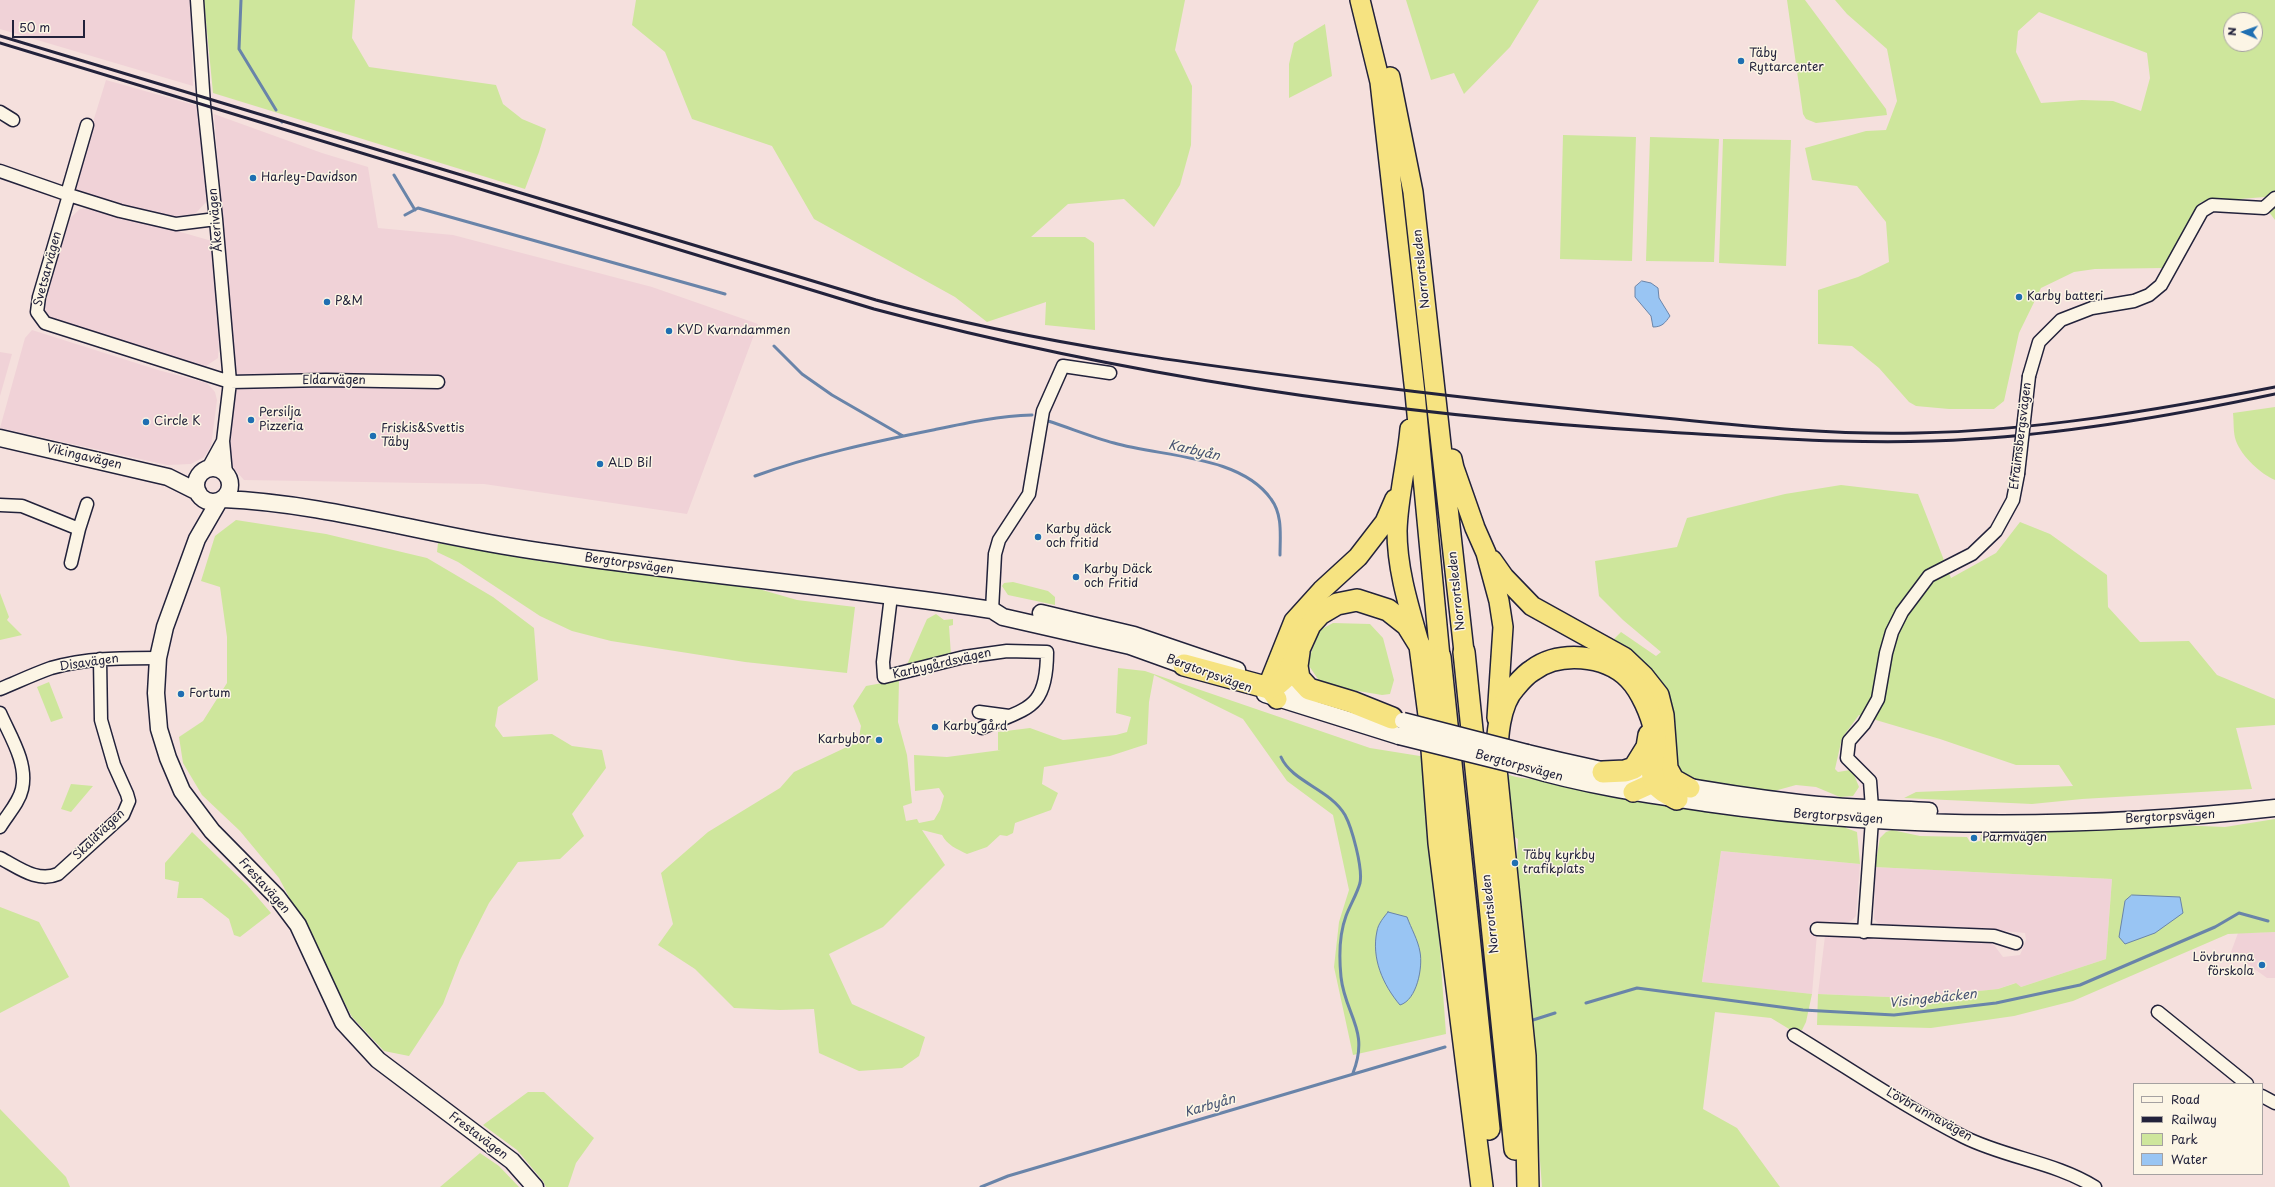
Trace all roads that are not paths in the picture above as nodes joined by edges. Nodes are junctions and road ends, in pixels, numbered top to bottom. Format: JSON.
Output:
{"nodes":[{"id":1,"x":197,"y":0,"type":"edge"},
{"id":2,"x":1360,"y":0,"type":"edge"},
{"id":3,"x":1370,"y":0,"type":"edge"},
{"id":4,"x":0,"y":112,"type":"edge"},
{"id":5,"x":13,"y":120,"type":"dead end"},
{"id":6,"x":87,"y":125,"type":"dead end"},
{"id":7,"x":0,"y":171,"type":"edge"},
{"id":8,"x":1414,"y":192,"type":"junction"},
{"id":9,"x":68,"y":194,"type":"junction"},
{"id":10,"x":2275,"y":198,"type":"edge"},
{"id":11,"x":216,"y":219,"type":"junction"},
{"id":12,"x":1406,"y":313,"type":"junction"},
{"id":13,"x":1110,"y":373,"type":"dead end"},
{"id":14,"x":230,"y":382,"type":"junction"},
{"id":15,"x":438,"y":382,"type":"dead end"},
{"id":16,"x":0,"y":438,"type":"edge"},
{"id":17,"x":223,"y":441,"type":"junction"},
{"id":18,"x":205,"y":471,"type":"junction"},
{"id":19,"x":168,"y":477,"type":"junction"},
{"id":20,"x":228,"y":477,"type":"junction"},
{"id":21,"x":1402,"y":483,"type":"junction"},
{"id":22,"x":199,"y":494,"type":"junction"},
{"id":23,"x":221,"y":500,"type":"junction"},
{"id":24,"x":269,"y":501,"type":"junction"},
{"id":25,"x":87,"y":504,"type":"dead end"},
{"id":26,"x":0,"y":505,"type":"edge"},
{"id":27,"x":79,"y":529,"type":"junction"},
{"id":28,"x":197,"y":539,"type":"junction"},
{"id":29,"x":1486,"y":553,"type":"junction"},
{"id":30,"x":71,"y":563,"type":"dead end"},
{"id":31,"x":891,"y":596,"type":"junction"},
{"id":32,"x":992,"y":610,"type":"junction"},
{"id":33,"x":1301,"y":640,"type":"junction"},
{"id":34,"x":1420,"y":646,"type":"junction"},
{"id":35,"x":1464,"y":652,"type":"joint"},
{"id":36,"x":1440,"y":657,"type":"joint"},
{"id":37,"x":158,"y":658,"type":"junction"},
{"id":38,"x":100,"y":659,"type":"junction"},
{"id":39,"x":1184,"y":665,"type":"joint"},
{"id":40,"x":1274,"y":688,"type":"junction"},
{"id":41,"x":0,"y":689,"type":"edge"},
{"id":42,"x":979,"y":712,"type":"dead end"},
{"id":43,"x":0,"y":713,"type":"edge"},
{"id":44,"x":1649,"y":713,"type":"junction"},
{"id":45,"x":1009,"y":716,"type":"junction"},
{"id":46,"x":1398,"y":725,"type":"junction"},
{"id":47,"x":982,"y":728,"type":"dead end"},
{"id":48,"x":1497,"y":733,"type":"junction"},
{"id":49,"x":1668,"y":745,"type":"junction"},
{"id":50,"x":1525,"y":760,"type":"junction"},
{"id":51,"x":1603,"y":772,"type":"junction"},
{"id":52,"x":1654,"y":782,"type":"junction"},
{"id":53,"x":1633,"y":792,"type":"junction"},
{"id":54,"x":1683,"y":794,"type":"junction"},
{"id":55,"x":2275,"y":808,"type":"edge"},
{"id":56,"x":1872,"y":814,"type":"junction"},
{"id":57,"x":0,"y":827,"type":"edge"},
{"id":58,"x":0,"y":858,"type":"edge"},
{"id":59,"x":1817,"y":929,"type":"dead end"},
{"id":60,"x":1864,"y":932,"type":"junction"},
{"id":61,"x":2016,"y":943,"type":"dead end"},
{"id":62,"x":2158,"y":1012,"type":"dead end"},
{"id":63,"x":1794,"y":1035,"type":"dead end"},
{"id":64,"x":2246,"y":1083,"type":"edge"},
{"id":65,"x":2263,"y":1097,"type":"edge"},
{"id":66,"x":2275,"y":1103,"type":"edge"},
{"id":67,"x":535,"y":1187,"type":"edge"},
{"id":68,"x":1482,"y":1187,"type":"edge"},
{"id":69,"x":1495,"y":1187,"type":"edge"},
{"id":70,"x":1519,"y":1187,"type":"edge"},
{"id":71,"x":1528,"y":1187,"type":"edge"},
{"id":72,"x":2095,"y":1187,"type":"edge"}],
"edges":[{"from":1,"to":11,"type":"street","name":"Åkerivägen"},
{"from":2,"to":12,"type":"highway","name":"Norrortsleden"},
{"from":3,"to":8,"type":"highway","name":"Norrortsleden"},
{"from":4,"to":5,"type":"street"},
{"from":6,"to":9,"type":"street","name":"Svetsarvägen"},
{"from":7,"to":9,"type":"street"},
{"from":8,"to":29,"type":"highway"},
{"from":8,"to":35,"type":"highway","name":"Norrortsleden"},
{"from":9,"to":11,"type":"street"},
{"from":9,"to":14,"type":"street","name":"Svetsarvägen"},
{"from":10,"to":56,"type":"street","name":"Efraimsbergsvägen","bridge":true},
{"from":11,"to":14,"type":"street","name":"Åkerivägen"},
{"from":12,"to":21,"type":"highway"},
{"from":12,"to":36,"type":"highway","name":"Norrortsleden"},
{"from":13,"to":32,"type":"street"},
{"from":14,"to":15,"type":"street","name":"Eldarvägen"},
{"from":14,"to":17,"type":"street","name":"Åkerivägen"},
{"from":16,"to":19,"type":"main road","name":"Vikingavägen"},
{"from":17,"to":18,"type":"street","name":"Åkerivägen"},
{"from":17,"to":20,"type":"street","name":"Åkerivägen"},
{"from":18,"to":19,"type":"main road","name":"Vikingavägen"},
{"from":18,"to":20,"type":"main road"},
{"from":18,"to":22,"type":"main road"},
{"from":19,"to":22,"type":"main road","name":"Vikingavägen"},
{"from":20,"to":23,"type":"main road"},
{"from":20,"to":24,"type":"main road","name":"Bergtorpsvägen"},
{"from":21,"to":34,"type":"highway"},
{"from":21,"to":40,"type":"highway"},
{"from":22,"to":23,"type":"main road"},
{"from":22,"to":28,"type":"main road","name":"Frestavägen"},
{"from":23,"to":24,"type":"main road","name":"Bergtorpsvägen"},
{"from":23,"to":28,"type":"main road","name":"Frestavägen"},
{"from":24,"to":31,"type":"main road","name":"Bergtorpsvägen"},
{"from":25,"to":27,"type":"street"},
{"from":26,"to":27,"type":"street"},
{"from":27,"to":30,"type":"street"},
{"from":28,"to":37,"type":"main road","name":"Frestavägen"},
{"from":29,"to":48,"type":"highway"},
{"from":29,"to":49,"type":"highway"},
{"from":31,"to":32,"type":"main road","name":"Bergtorpsvägen"},
{"from":31,"to":45,"type":"street","name":"Karbygårdsvägen"},
{"from":32,"to":39,"type":"main road","name":"Bergtorpsvägen"},
{"from":32,"to":40,"type":"main road","name":"Bergtorpsvägen"},
{"from":33,"to":34,"type":"highway"},
{"from":33,"to":40,"type":"highway"},
{"from":33,"to":46,"type":"highway"},
{"from":34,"to":68,"type":"highway"},
{"from":35,"to":70,"type":"highway","name":"Norrortsleden"},
{"from":36,"to":69,"type":"highway","name":"Norrortsleden"},
{"from":37,"to":38,"type":"street","name":"Disavägen"},
{"from":37,"to":67,"type":"main road","name":"Frestavägen"},
{"from":38,"to":41,"type":"street","name":"Disavägen"},
{"from":38,"to":58,"type":"street","name":"Skaldvägen"},
{"from":39,"to":40,"type":"highway"},
{"from":40,"to":46,"type":"main road","name":"Bergtorpsvägen"},
{"from":42,"to":45,"type":"street"},
{"from":43,"to":57,"type":"street"},
{"from":44,"to":48,"type":"highway"},
{"from":44,"to":51,"type":"highway"},
{"from":44,"to":52,"type":"highway"},
{"from":45,"to":47,"type":"street","name":"Karbygårdsvägen"},
{"from":46,"to":50,"type":"main road","name":"Bergtorpsvägen","bridge":true},
{"from":48,"to":71,"type":"highway"},
{"from":49,"to":52,"type":"highway"},
{"from":49,"to":54,"type":"highway"},
{"from":50,"to":51,"type":"main road","name":"Bergtorpsvägen"},
{"from":50,"to":53,"type":"main road","name":"Bergtorpsvägen"},
{"from":51,"to":52,"type":"main road","name":"Bergtorpsvägen"},
{"from":52,"to":53,"type":"highway"},
{"from":52,"to":54,"type":"highway"},
{"from":53,"to":54,"type":"main road","name":"Bergtorpsvägen"},
{"from":54,"to":56,"type":"main road","name":"Bergtorpsvägen"},
{"from":55,"to":56,"type":"main road","name":"Bergtorpsvägen"},
{"from":56,"to":60,"type":"street"},
{"from":59,"to":60,"type":"street"},
{"from":60,"to":61,"type":"street"},
{"from":62,"to":64,"type":"street"},
{"from":63,"to":72,"type":"street","name":"Lövbrunnavägen"},
{"from":65,"to":66,"type":"street"}]}
